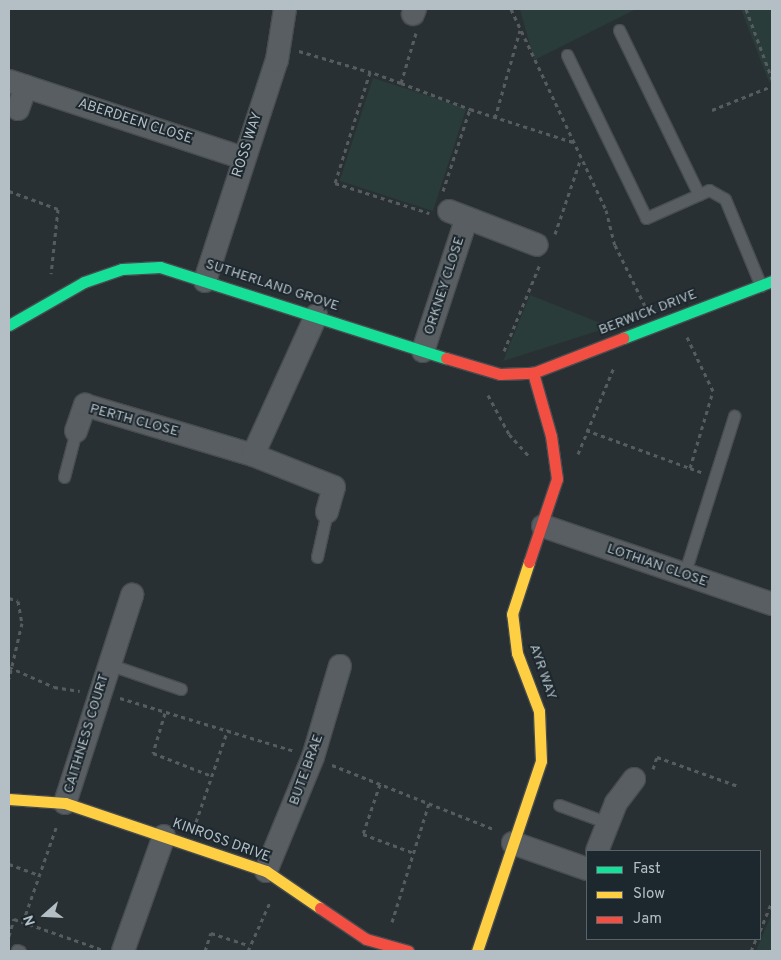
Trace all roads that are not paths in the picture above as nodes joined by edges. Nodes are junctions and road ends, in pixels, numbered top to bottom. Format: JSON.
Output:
{"nodes":[{"id":1,"x":285,"y":9,"type":"edge"},
{"id":2,"x":619,"y":30,"type":"dead end"},
{"id":3,"x":566,"y":55,"type":"dead end"},
{"id":4,"x":17,"y":84,"type":"edge"},
{"id":5,"x":18,"y":109,"type":"dead end"},
{"id":6,"x":244,"y":158,"type":"junction"},
{"id":7,"x":699,"y":195,"type":"junction"},
{"id":8,"x":544,"y":248,"type":"road end"},
{"id":9,"x":205,"y":280,"type":"junction"},
{"id":10,"x":772,"y":281,"type":"edge"},
{"id":11,"x":761,"y":286,"type":"junction"},
{"id":12,"x":316,"y":316,"type":"junction"},
{"id":13,"x":9,"y":325,"type":"edge"},
{"id":14,"x":423,"y":352,"type":"junction"},
{"id":15,"x":534,"y":373,"type":"junction"},
{"id":16,"x":734,"y":416,"type":"dead end"},
{"id":17,"x":76,"y":432,"type":"joint"},
{"id":18,"x":253,"y":455,"type":"junction"},
{"id":19,"x":64,"y":477,"type":"dead end"},
{"id":20,"x":327,"y":512,"type":"joint"},
{"id":21,"x":543,"y":526,"type":"junction"},
{"id":22,"x":317,"y":557,"type":"dead end"},
{"id":23,"x":684,"y":575,"type":"junction"},
{"id":24,"x":132,"y":594,"type":"dead end"},
{"id":25,"x":772,"y":604,"type":"edge"},
{"id":26,"x":108,"y":664,"type":"junction"},
{"id":27,"x":340,"y":666,"type":"dead end"},
{"id":28,"x":181,"y":689,"type":"dead end"},
{"id":29,"x":642,"y":777,"type":"road end"},
{"id":30,"x":9,"y":799,"type":"edge"},
{"id":31,"x":65,"y":803,"type":"junction"},
{"id":32,"x":559,"y":805,"type":"dead end"},
{"id":33,"x":608,"y":823,"type":"junction"},
{"id":34,"x":164,"y":836,"type":"junction"},
{"id":35,"x":513,"y":843,"type":"junction"},
{"id":36,"x":597,"y":850,"type":"edge"},
{"id":37,"x":586,"y":869,"type":"edge"},
{"id":38,"x":266,"y":871,"type":"junction"},
{"id":39,"x":371,"y":945,"type":"edge"},
{"id":40,"x":123,"y":951,"type":"edge"},
{"id":41,"x":408,"y":951,"type":"edge"},
{"id":42,"x":477,"y":951,"type":"edge"}],
"edges":[{"from":1,"to":6,"type":"street","name":"ROSS WAY"},
{"from":2,"to":7,"type":"lane"},
{"from":3,"to":7,"type":"lane"},
{"from":4,"to":5,"type":"street","name":"ABERDEEN CLOSE"},
{"from":4,"to":6,"type":"street","name":"ABERDEEN CLOSE"},
{"from":6,"to":9,"type":"street","name":"ROSS WAY"},
{"from":7,"to":11,"type":"lane"},
{"from":8,"to":14,"type":"street","name":"ORKNEY CLOSE"},
{"from":9,"to":12,"type":"street","name":"SUTHERLAND GROVE"},
{"from":9,"to":13,"type":"street","name":"SUTHERLAND GROVE"},
{"from":10,"to":11,"type":"street","name":"BERWICK DRIVE"},
{"from":11,"to":15,"type":"street","name":"BERWICK DRIVE"},
{"from":12,"to":14,"type":"street","name":"SUTHERLAND GROVE"},
{"from":12,"to":18,"type":"street"},
{"from":14,"to":15,"type":"street","name":"SUTHERLAND GROVE"},
{"from":15,"to":21,"type":"street","name":"AYR WAY"},
{"from":16,"to":23,"type":"lane"},
{"from":17,"to":18,"type":"street","name":"PERTH CLOSE"},
{"from":17,"to":19,"type":"lane","name":"PERTH CLOSE"},
{"from":18,"to":20,"type":"street","name":"PERTH CLOSE"},
{"from":20,"to":22,"type":"lane","name":"PERTH CLOSE"},
{"from":21,"to":23,"type":"street","name":"LOTHIAN CLOSE"},
{"from":21,"to":35,"type":"street","name":"AYR WAY"},
{"from":23,"to":25,"type":"street","name":"LOTHIAN CLOSE"},
{"from":24,"to":26,"type":"street","name":"CAITHNESS COURT"},
{"from":26,"to":28,"type":"lane","name":"CAITHNESS COURT"},
{"from":26,"to":31,"type":"street","name":"CAITHNESS COURT"},
{"from":27,"to":38,"type":"street","name":"BUTE BRAE"},
{"from":29,"to":33,"type":"street"},
{"from":30,"to":31,"type":"street","name":"KINROSS DRIVE"},
{"from":31,"to":34,"type":"street","name":"KINROSS DRIVE"},
{"from":32,"to":33,"type":"lane"},
{"from":33,"to":36,"type":"street"},
{"from":34,"to":38,"type":"street","name":"KINROSS DRIVE"},
{"from":34,"to":40,"type":"street"},
{"from":35,"to":37,"type":"street"},
{"from":35,"to":42,"type":"street","name":"AYR WAY"},
{"from":38,"to":39,"type":"street","name":"KINROSS DRIVE"},
{"from":39,"to":41,"type":"street","name":"KINROSS DRIVE"}]}
